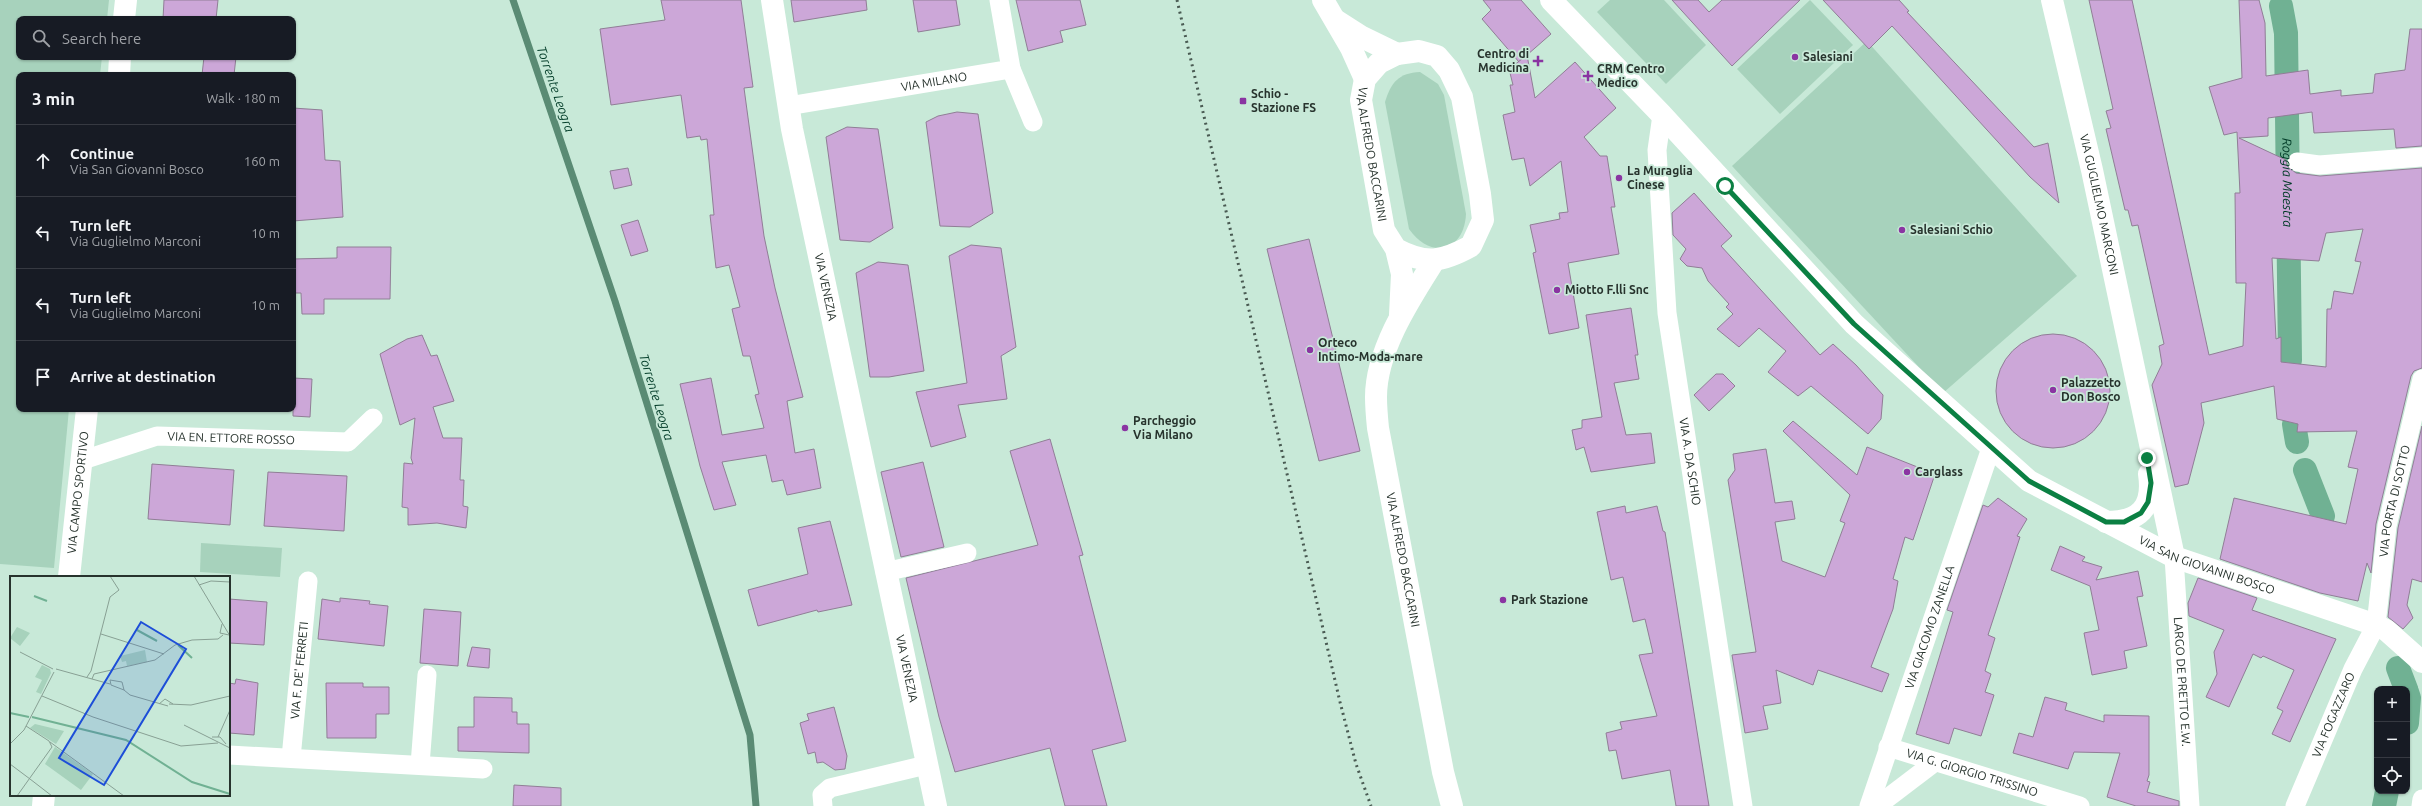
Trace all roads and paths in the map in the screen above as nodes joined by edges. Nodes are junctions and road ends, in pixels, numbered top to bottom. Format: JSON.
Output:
{"nodes":[{"id":1,"x":126,"y":0,"type":"edge"},
{"id":2,"x":772,"y":0,"type":"edge"},
{"id":3,"x":999,"y":0,"type":"edge"},
{"id":4,"x":1551,"y":0,"type":"edge"},
{"id":5,"x":2052,"y":0,"type":"edge"},
{"id":6,"x":1327,"y":8,"type":"edge"},
{"id":7,"x":124,"y":16,"type":"edge"},
{"id":8,"x":1397,"y":54,"type":"junction"},
{"id":9,"x":120,"y":60,"type":"edge"},
{"id":10,"x":1011,"y":69,"type":"junction"},
{"id":11,"x":119,"y":72,"type":"edge"},
{"id":12,"x":1365,"y":79,"type":"junction"},
{"id":13,"x":788,"y":106,"type":"junction"},
{"id":14,"x":1662,"y":115,"type":"junction"},
{"id":15,"x":1033,"y":122,"type":"dead end"},
{"id":16,"x":2422,"y":157,"type":"edge"},
{"id":17,"x":2297,"y":162,"type":"dead end"},
{"id":18,"x":1396,"y":249,"type":"junction"},
{"id":19,"x":1434,"y":262,"type":"junction"},
{"id":20,"x":1400,"y":315,"type":"junction"},
{"id":21,"x":2422,"y":379,"type":"edge"},
{"id":22,"x":2142,"y":409,"type":"junction"},
{"id":23,"x":87,"y":412,"type":"edge"},
{"id":24,"x":373,"y":418,"type":"dead end"},
{"id":25,"x":1991,"y":448,"type":"junction"},
{"id":26,"x":83,"y":460,"type":"junction"},
{"id":27,"x":2106,"y":522,"type":"junction"},
{"id":28,"x":968,"y":553,"type":"dead end"},
{"id":29,"x":2174,"y":557,"type":"junction"},
{"id":30,"x":885,"y":572,"type":"junction"},
{"id":31,"x":69,"y":576,"type":"edge"},
{"id":32,"x":308,"y":582,"type":"dead end"},
{"id":33,"x":2376,"y":625,"type":"junction"},
{"id":34,"x":2422,"y":662,"type":"edge"},
{"id":35,"x":427,"y":675,"type":"dead end"},
{"id":36,"x":1888,"y":747,"type":"junction"},
{"id":37,"x":230,"y":755,"type":"edge"},
{"id":38,"x":292,"y":758,"type":"junction"},
{"id":39,"x":1935,"y":762,"type":"junction"},
{"id":40,"x":420,"y":765,"type":"junction"},
{"id":41,"x":926,"y":765,"type":"junction"},
{"id":42,"x":483,"y":769,"type":"dead end"},
{"id":43,"x":44,"y":796,"type":"edge"},
{"id":44,"x":2422,"y":799,"type":"edge"},
{"id":45,"x":43,"y":806,"type":"edge"},
{"id":46,"x":823,"y":806,"type":"edge"},
{"id":47,"x":936,"y":806,"type":"edge"},
{"id":48,"x":1452,"y":806,"type":"edge"},
{"id":49,"x":1743,"y":806,"type":"edge"},
{"id":50,"x":1869,"y":806,"type":"edge"},
{"id":51,"x":1877,"y":806,"type":"edge"},
{"id":52,"x":2080,"y":806,"type":"edge"},
{"id":53,"x":2190,"y":806,"type":"edge"},
{"id":54,"x":2295,"y":806,"type":"edge"},
{"id":55,"x":2421,"y":806,"type":"edge"}],
"edges":[{"from":1,"to":7,"type":"street"},
{"from":2,"to":13,"type":"street","name":"VIA VENEZIA"},
{"from":3,"to":10,"type":"street"},
{"from":4,"to":14,"type":"street","name":"VIA SAN GIOVANNI BOSCO"},
{"from":5,"to":22,"type":"street","name":"VIA GUGLIELMO MARCONI"},
{"from":6,"to":8,"type":"street","name":"VIA ALFREDO BACCARINI"},
{"from":6,"to":12,"type":"street","name":"VIA ALFREDO BACCARINI"},
{"from":8,"to":12,"type":"street","name":"VIA ALFREDO BACCARINI"},
{"from":8,"to":19,"type":"street","name":"VIA ALFREDO BACCARINI"},
{"from":9,"to":11,"type":"street"},
{"from":10,"to":13,"type":"street","name":"VIA MILANO"},
{"from":10,"to":15,"type":"street"},
{"from":12,"to":18,"type":"street","name":"VIA ALFREDO BACCARINI"},
{"from":13,"to":30,"type":"street","name":"VIA VENEZIA"},
{"from":14,"to":25,"type":"street","name":"VIA SAN GIOVANNI BOSCO"},
{"from":14,"to":49,"type":"street","name":"VIA A. DA SCHIO"},
{"from":16,"to":17,"type":"street"},
{"from":18,"to":19,"type":"street","name":"VIA ALFREDO BACCARINI"},
{"from":18,"to":20,"type":"street","name":"VIA ALFREDO BACCARINI"},
{"from":19,"to":20,"type":"street","name":"VIA ALFREDO BACCARINI"},
{"from":20,"to":48,"type":"street","name":"VIA ALFREDO BACCARINI"},
{"from":21,"to":33,"type":"street","name":"VIA PORTA DI SOTTO"},
{"from":22,"to":27,"type":"street","name":"VIA GUGLIELMO MARCONI"},
{"from":22,"to":29,"type":"street","name":"VIA GUGLIELMO MARCONI"},
{"from":23,"to":26,"type":"street","name":"VIA CAMPO SPORTIVO"},
{"from":24,"to":26,"type":"street","name":"VIA EN. ETTORE ROSSO"},
{"from":25,"to":27,"type":"street","name":"VIA SAN GIOVANNI BOSCO"},
{"from":25,"to":36,"type":"street","name":"VIA GIACOMO ZANELLA"},
{"from":26,"to":31,"type":"street","name":"VIA CAMPO SPORTIVO"},
{"from":27,"to":29,"type":"street","name":"VIA SAN GIOVANNI BOSCO"},
{"from":28,"to":30,"type":"street"},
{"from":29,"to":33,"type":"street","name":"VIA SAN GIOVANNI BOSCO"},
{"from":29,"to":53,"type":"street","name":"LARGO DE PRETTO E.W."},
{"from":30,"to":41,"type":"street","name":"VIA VENEZIA"},
{"from":32,"to":38,"type":"street","name":"VIA F. DE' FERRETI"},
{"from":33,"to":34,"type":"street","name":"VIA SAN GIOVANNI BOSCO"},
{"from":33,"to":54,"type":"street","name":"VIA FOGAZZARO"},
{"from":35,"to":40,"type":"street"},
{"from":36,"to":39,"type":"street","name":"VIA G. GIORGIO TRISSINO"},
{"from":36,"to":50,"type":"street","name":"VIA GIACOMO ZANELLA"},
{"from":37,"to":38,"type":"street"},
{"from":38,"to":40,"type":"street"},
{"from":39,"to":51,"type":"street"},
{"from":39,"to":52,"type":"street","name":"VIA G. GIORGIO TRISSINO"},
{"from":40,"to":42,"type":"street"},
{"from":41,"to":46,"type":"street"},
{"from":41,"to":47,"type":"street","name":"VIA VENEZIA"},
{"from":43,"to":45,"type":"street"},
{"from":44,"to":55,"type":"street"}]}
